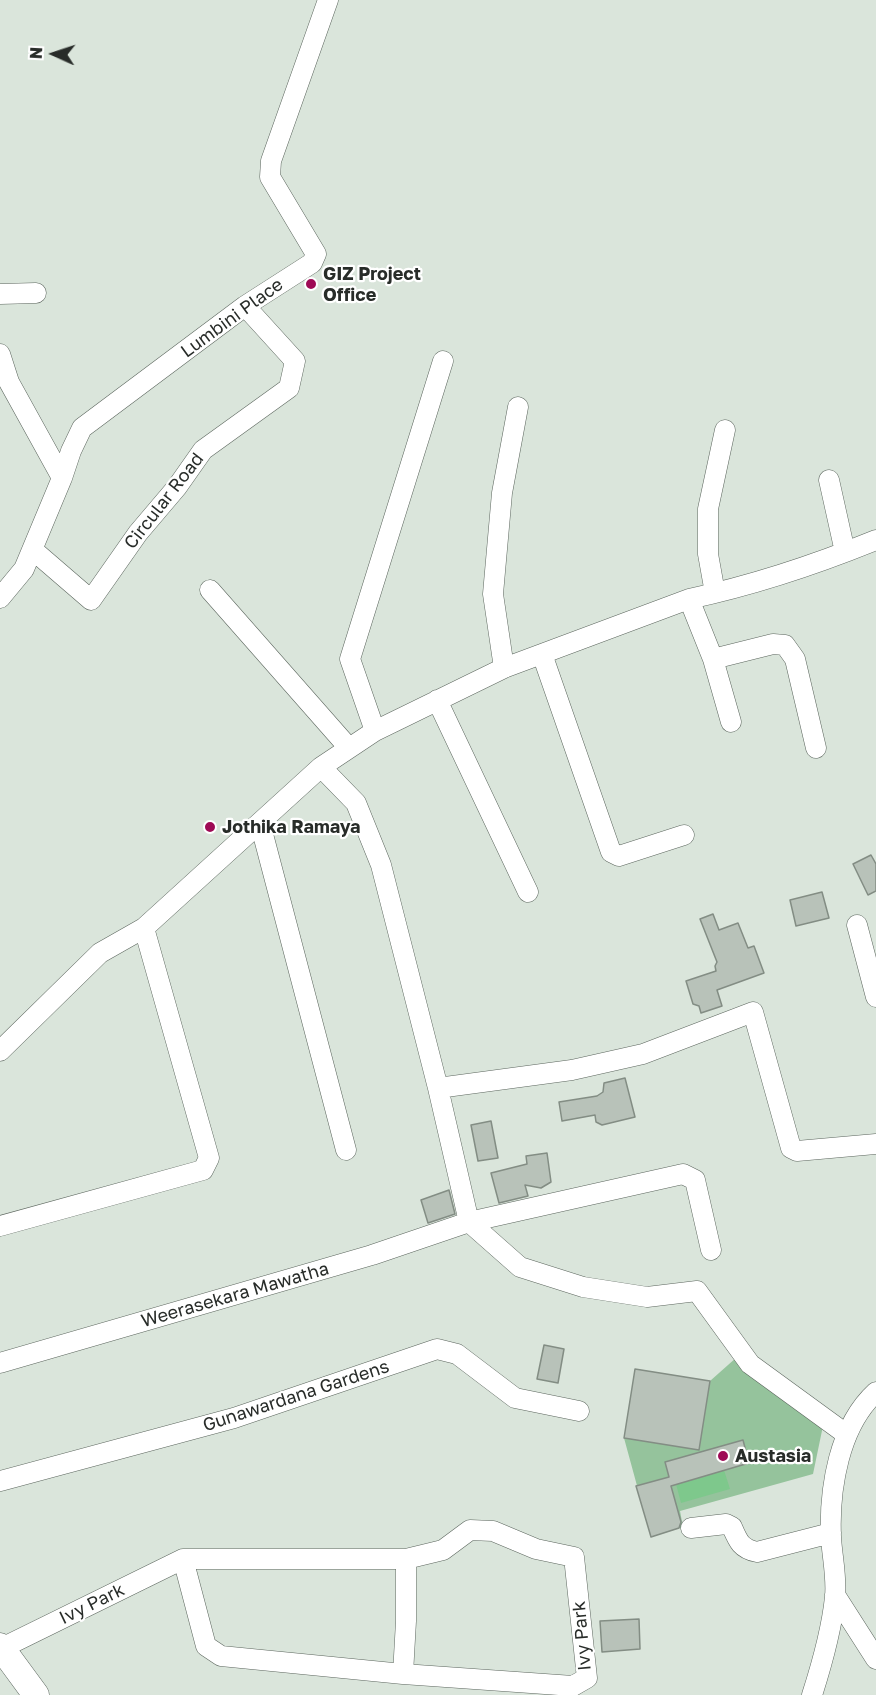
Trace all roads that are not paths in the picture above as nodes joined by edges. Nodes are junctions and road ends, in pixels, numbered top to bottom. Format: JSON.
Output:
{"nodes":[{"id":1,"x":328,"y":0,"type":"edge"},
{"id":2,"x":36,"y":293,"type":"dead end"},
{"id":3,"x":0,"y":294,"type":"edge"},
{"id":4,"x":245,"y":306,"type":"junction"},
{"id":5,"x":0,"y":354,"type":"edge"},
{"id":6,"x":443,"y":362,"type":"dead end"},
{"id":7,"x":518,"y":407,"type":"dead end"},
{"id":8,"x":725,"y":430,"type":"dead end"},
{"id":9,"x":62,"y":478,"type":"junction"},
{"id":10,"x":829,"y":480,"type":"dead end"},
{"id":11,"x":876,"y":540,"type":"edge"},
{"id":12,"x":33,"y":550,"type":"junction"},
{"id":13,"x":845,"y":552,"type":"junction"},
{"id":14,"x":210,"y":590,"type":"dead end"},
{"id":15,"x":715,"y":593,"type":"junction"},
{"id":16,"x":0,"y":598,"type":"edge"},
{"id":17,"x":688,"y":599,"type":"junction"},
{"id":18,"x":542,"y":654,"type":"junction"},
{"id":19,"x":713,"y":659,"type":"junction"},
{"id":20,"x":504,"y":668,"type":"junction"},
{"id":21,"x":437,"y":700,"type":"junction"},
{"id":22,"x":731,"y":722,"type":"dead end"},
{"id":23,"x":375,"y":731,"type":"junction"},
{"id":24,"x":349,"y":748,"type":"junction"},
{"id":25,"x":816,"y":748,"type":"dead end"},
{"id":26,"x":321,"y":767,"type":"junction"},
{"id":27,"x":260,"y":823,"type":"junction"},
{"id":28,"x":684,"y":835,"type":"dead end"},
{"id":29,"x":528,"y":892,"type":"dead end"},
{"id":30,"x":857,"y":925,"type":"dead end"},
{"id":31,"x":144,"y":928,"type":"junction"},
{"id":32,"x":876,"y":997,"type":"edge"},
{"id":33,"x":0,"y":1052,"type":"edge"},
{"id":34,"x":438,"y":1088,"type":"junction"},
{"id":35,"x":876,"y":1144,"type":"edge"},
{"id":36,"x":346,"y":1150,"type":"dead end"},
{"id":37,"x":469,"y":1222,"type":"junction"},
{"id":38,"x":0,"y":1226,"type":"edge"},
{"id":39,"x":711,"y":1250,"type":"dead end"},
{"id":40,"x":0,"y":1363,"type":"edge"},
{"id":41,"x":876,"y":1392,"type":"edge"},
{"id":42,"x":579,"y":1411,"type":"dead end"},
{"id":43,"x":846,"y":1434,"type":"junction"},
{"id":44,"x":0,"y":1482,"type":"edge"},
{"id":45,"x":691,"y":1528,"type":"dead end"},
{"id":46,"x":831,"y":1533,"type":"junction"},
{"id":47,"x":183,"y":1559,"type":"junction"},
{"id":48,"x":406,"y":1559,"type":"junction"},
{"id":49,"x":836,"y":1595,"type":"junction"},
{"id":50,"x":1,"y":1647,"type":"edge"},
{"id":51,"x":876,"y":1659,"type":"edge"},
{"id":52,"x":403,"y":1674,"type":"junction"},
{"id":53,"x":29,"y":1693,"type":"edge"},
{"id":54,"x":812,"y":1695,"type":"edge"}],
"edges":[{"from":1,"to":4,"type":"street","name":"Lumbini Place"},
{"from":2,"to":3,"type":"street"},
{"from":4,"to":9,"type":"street","name":"Lumbini Place"},
{"from":4,"to":12,"type":"street","name":"Circular Road"},
{"from":5,"to":9,"type":"street"},
{"from":6,"to":23,"type":"street"},
{"from":7,"to":20,"type":"street"},
{"from":8,"to":15,"type":"street"},
{"from":9,"to":12,"type":"street","name":"Lumbini Place"},
{"from":10,"to":13,"type":"street"},
{"from":11,"to":13,"type":"street"},
{"from":12,"to":16,"type":"street","name":"Lumbini Place"},
{"from":13,"to":15,"type":"street"},
{"from":14,"to":24,"type":"street"},
{"from":15,"to":17,"type":"street"},
{"from":17,"to":18,"type":"street"},
{"from":17,"to":19,"type":"street"},
{"from":18,"to":20,"type":"street"},
{"from":18,"to":28,"type":"street"},
{"from":19,"to":22,"type":"street"},
{"from":19,"to":25,"type":"street"},
{"from":20,"to":21,"type":"street"},
{"from":21,"to":23,"type":"street"},
{"from":21,"to":29,"type":"street"},
{"from":23,"to":24,"type":"street"},
{"from":24,"to":26,"type":"street"},
{"from":26,"to":27,"type":"street"},
{"from":26,"to":34,"type":"street"},
{"from":27,"to":31,"type":"street"},
{"from":27,"to":36,"type":"street"},
{"from":30,"to":32,"type":"street"},
{"from":31,"to":33,"type":"street"},
{"from":31,"to":38,"type":"street"},
{"from":34,"to":35,"type":"street"},
{"from":34,"to":37,"type":"street"},
{"from":37,"to":39,"type":"street","name":"Weerasekara Mawatha"},
{"from":37,"to":40,"type":"street","name":"Weerasekara Mawatha"},
{"from":37,"to":43,"type":"street"},
{"from":41,"to":43,"type":"street"},
{"from":42,"to":44,"type":"street","name":"Gunawardana Gardens"},
{"from":43,"to":46,"type":"street"},
{"from":45,"to":46,"type":"street"},
{"from":46,"to":49,"type":"street"},
{"from":47,"to":48,"type":"street","name":"Ivy Park"},
{"from":47,"to":50,"type":"street","name":"Ivy Park"},
{"from":47,"to":52,"type":"street","name":"Ivy Park"},
{"from":48,"to":52,"type":"street"},
{"from":48,"to":52,"type":"street","name":"Ivy Park"},
{"from":49,"to":51,"type":"street"},
{"from":49,"to":54,"type":"street"},
{"from":50,"to":53,"type":"main road"}]}
